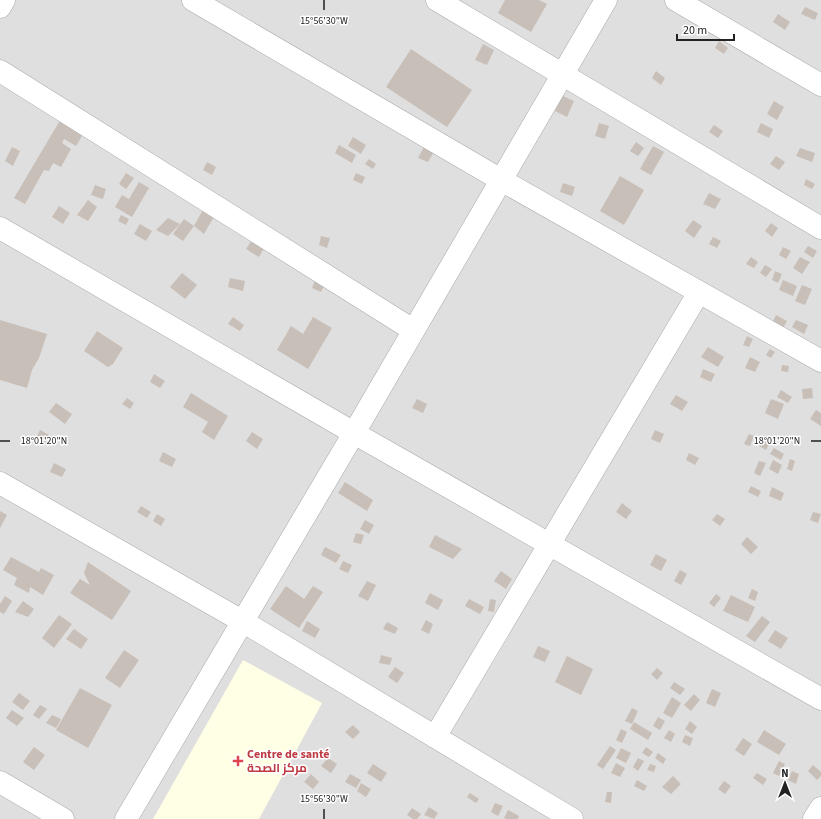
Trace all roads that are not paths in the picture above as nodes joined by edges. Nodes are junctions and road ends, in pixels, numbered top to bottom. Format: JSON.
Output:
{"nodes":[{"id":1,"x":4,"y":0,"type":"edge"},
{"id":2,"x":193,"y":0,"type":"edge"},
{"id":3,"x":437,"y":0,"type":"edge"},
{"id":4,"x":606,"y":0,"type":"edge"},
{"id":5,"x":676,"y":0,"type":"edge"},
{"id":6,"x":0,"y":7,"type":"edge"},
{"id":7,"x":0,"y":71,"type":"edge"},
{"id":8,"x":562,"y":74,"type":"junction"},
{"id":9,"x":821,"y":85,"type":"edge"},
{"id":10,"x":501,"y":180,"type":"junction"},
{"id":11,"x":0,"y":228,"type":"edge"},
{"id":12,"x":821,"y":228,"type":"edge"},
{"id":13,"x":699,"y":292,"type":"junction"},
{"id":14,"x":413,"y":330,"type":"junction"},
{"id":15,"x":821,"y":361,"type":"edge"},
{"id":16,"x":354,"y":433,"type":"junction"},
{"id":17,"x":0,"y":483,"type":"edge"},
{"id":18,"x":548,"y":544,"type":"junction"},
{"id":19,"x":242,"y":621,"type":"junction"},
{"id":20,"x":821,"y":699,"type":"edge"},
{"id":21,"x":435,"y":736,"type":"junction"},
{"id":22,"x":0,"y":782,"type":"edge"},
{"id":23,"x":821,"y":808,"type":"edge"},
{"id":24,"x":63,"y":819,"type":"edge"},
{"id":25,"x":126,"y":819,"type":"edge"},
{"id":26,"x":572,"y":819,"type":"edge"},
{"id":27,"x":814,"y":819,"type":"edge"}],
"edges":[{"from":1,"to":6,"type":"street"},
{"from":2,"to":10,"type":"street"},
{"from":3,"to":8,"type":"street"},
{"from":4,"to":8,"type":"street"},
{"from":5,"to":9,"type":"street"},
{"from":7,"to":14,"type":"street"},
{"from":8,"to":10,"type":"street"},
{"from":8,"to":12,"type":"street"},
{"from":10,"to":13,"type":"street"},
{"from":10,"to":14,"type":"street"},
{"from":11,"to":16,"type":"street"},
{"from":13,"to":15,"type":"street"},
{"from":13,"to":18,"type":"street"},
{"from":14,"to":16,"type":"street"},
{"from":16,"to":18,"type":"street"},
{"from":16,"to":19,"type":"street"},
{"from":17,"to":19,"type":"street"},
{"from":18,"to":20,"type":"street"},
{"from":18,"to":21,"type":"street"},
{"from":19,"to":21,"type":"street"},
{"from":19,"to":25,"type":"street"},
{"from":21,"to":26,"type":"street"},
{"from":22,"to":24,"type":"street"},
{"from":23,"to":27,"type":"street"}]}
